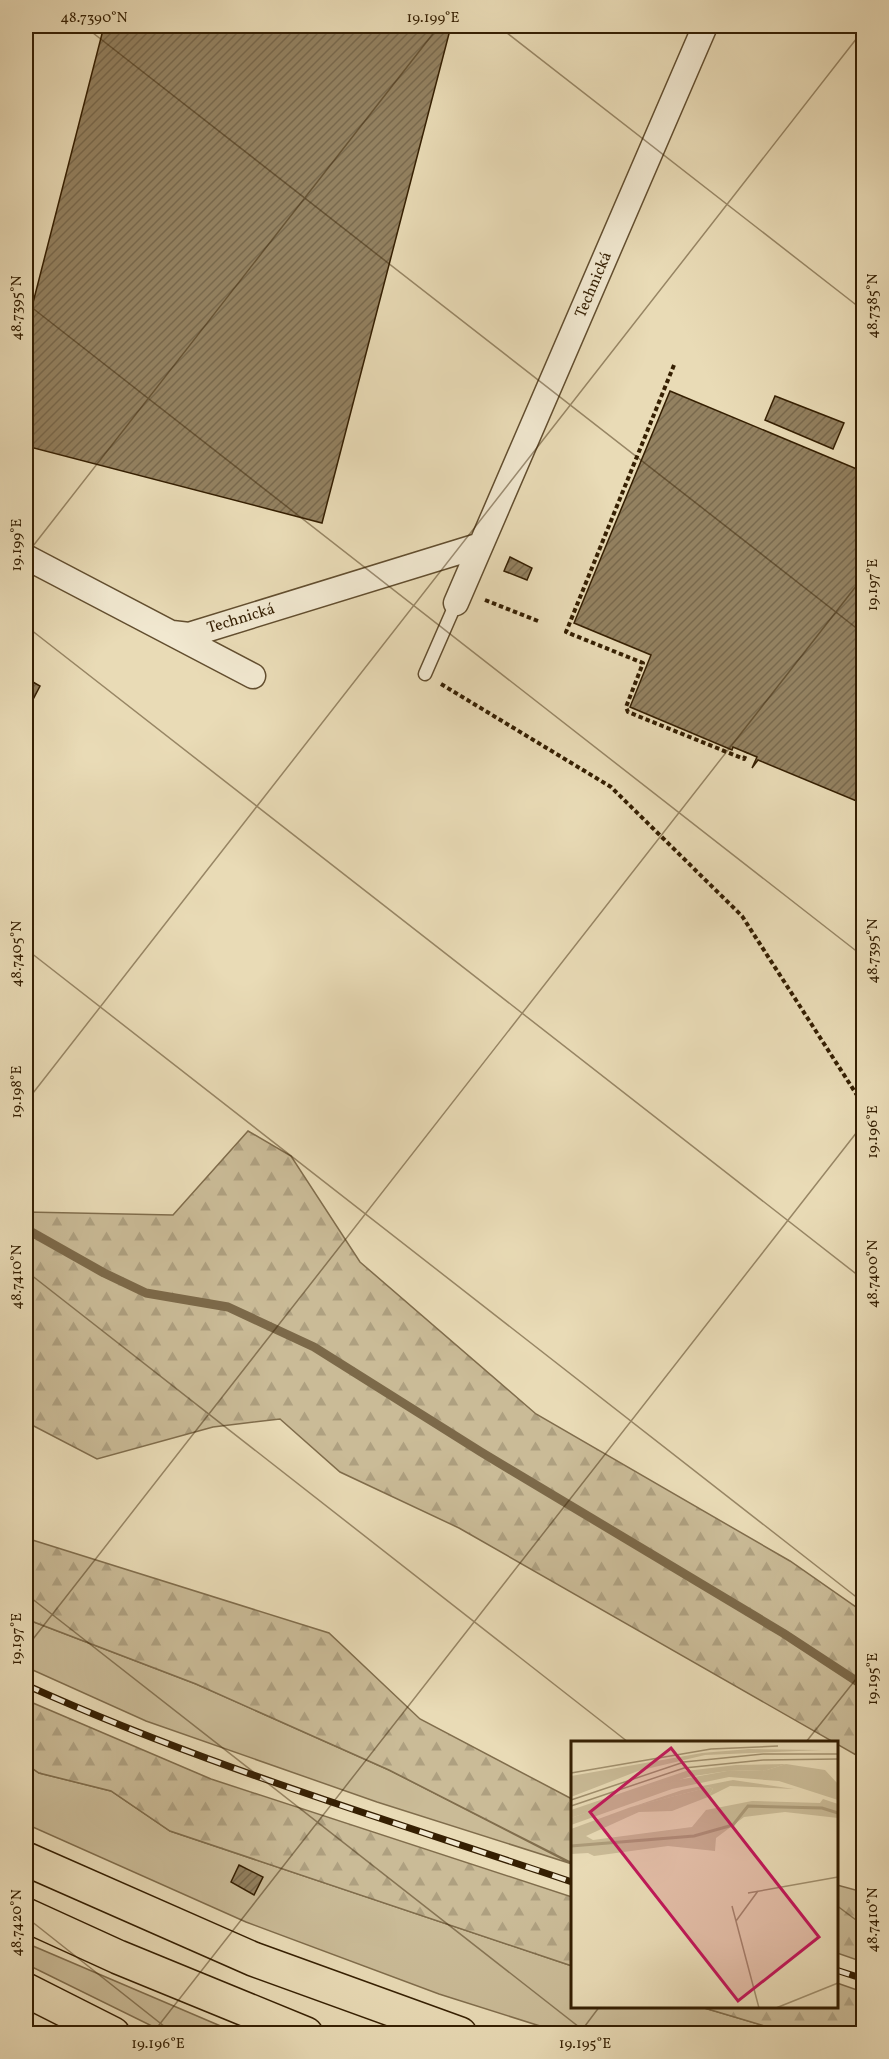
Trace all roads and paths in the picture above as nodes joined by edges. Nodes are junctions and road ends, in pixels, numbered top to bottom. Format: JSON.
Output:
{"nodes":[{"id":1,"x":705,"y":26,"type":"edge"},
{"id":2,"x":674,"y":364,"type":"dead end"},
{"id":3,"x":481,"y":545,"type":"junction"},
{"id":4,"x":26,"y":557,"type":"edge"},
{"id":5,"x":483,"y":599,"type":"dead end"},
{"id":6,"x":456,"y":603,"type":"joint"},
{"id":7,"x":538,"y":621,"type":"dead end"},
{"id":8,"x":172,"y":633,"type":"junction"},
{"id":9,"x":425,"y":674,"type":"joint"},
{"id":10,"x":253,"y":676,"type":"dead end"},
{"id":11,"x":747,"y":752,"type":"dead end"},
{"id":12,"x":864,"y":1106,"type":"edge"},
{"id":13,"x":26,"y":1858,"type":"edge"},
{"id":14,"x":26,"y":1915,"type":"edge"},
{"id":15,"x":26,"y":1990,"type":"edge"},
{"id":16,"x":113,"y":2034,"type":"edge"},
{"id":17,"x":306,"y":2034,"type":"edge"},
{"id":18,"x":460,"y":2034,"type":"edge"}],
"edges":[{"from":1,"to":3,"type":"street","name":"Technická"},
{"from":2,"to":11,"type":"path"},
{"from":3,"to":6,"type":"street","name":"Technická"},
{"from":3,"to":8,"type":"street","name":"Technická"},
{"from":4,"to":8,"type":"street","name":"Technická"},
{"from":5,"to":7,"type":"path"},
{"from":6,"to":9,"type":"lane"},
{"from":8,"to":10,"type":"street","name":"Technická"},
{"from":9,"to":12,"type":"path"},
{"from":13,"to":18,"type":"main road"},
{"from":14,"to":17,"type":"main road"},
{"from":15,"to":16,"type":"main road"}]}
